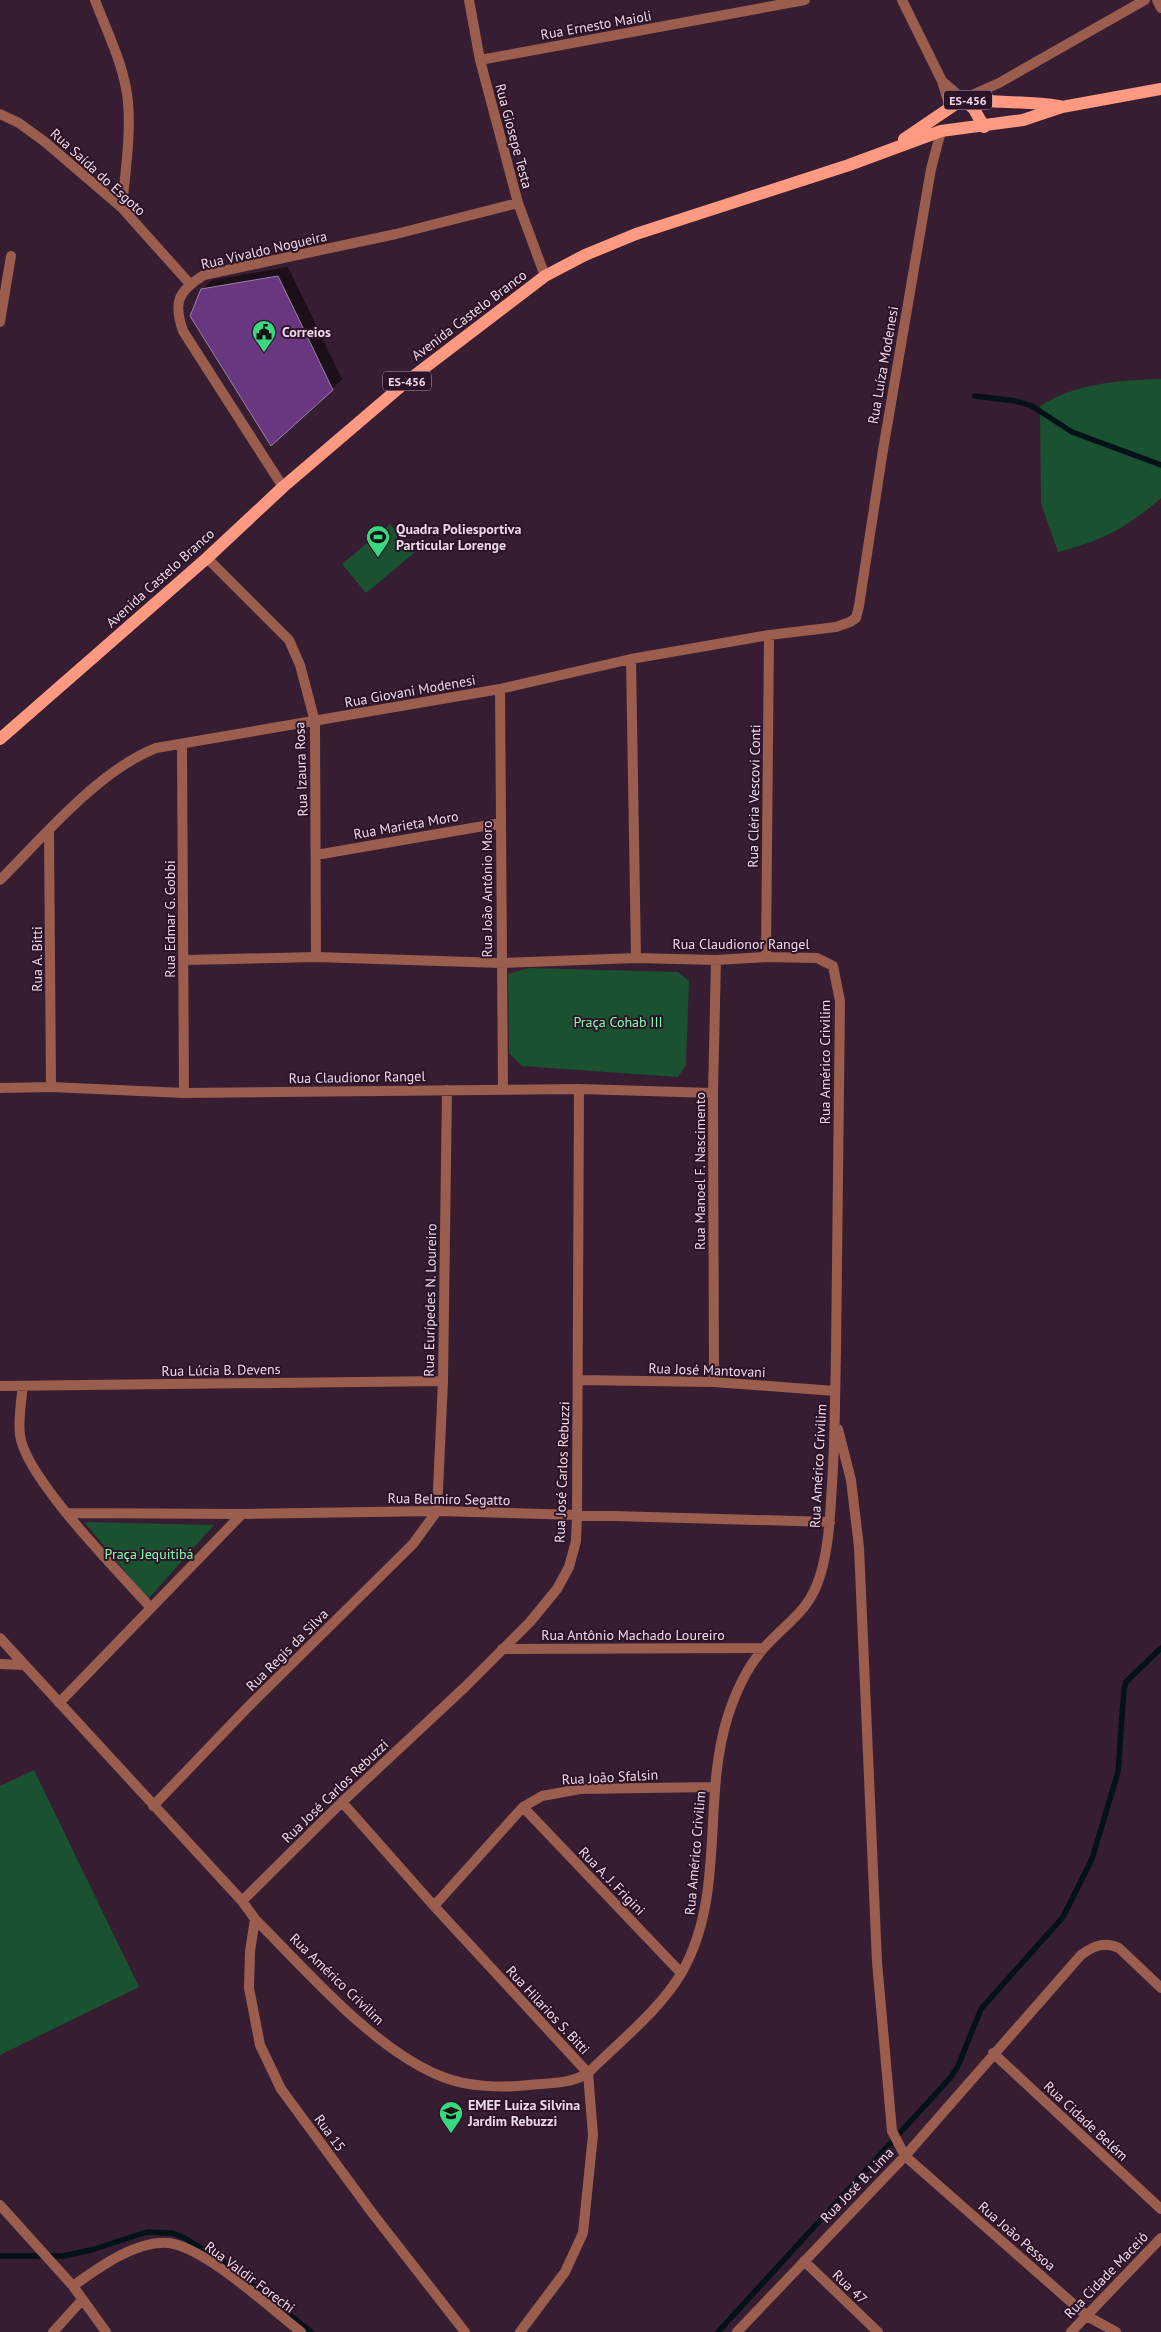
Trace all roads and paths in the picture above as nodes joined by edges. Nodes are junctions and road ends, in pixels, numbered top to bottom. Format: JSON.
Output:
{"nodes":[{"id":1,"x":95,"y":0,"type":"edge"},
{"id":2,"x":469,"y":0,"type":"edge"},
{"id":3,"x":805,"y":0,"type":"edge"},
{"id":4,"x":902,"y":0,"type":"edge"},
{"id":5,"x":1145,"y":0,"type":"edge"},
{"id":6,"x":1157,"y":0,"type":"edge"},
{"id":7,"x":1161,"y":8,"type":"edge"},
{"id":8,"x":480,"y":60,"type":"junction"},
{"id":9,"x":942,"y":81,"type":"junction"},
{"id":10,"x":999,"y":83,"type":"junction"},
{"id":11,"x":1161,"y":89,"type":"edge"},
{"id":12,"x":963,"y":99,"type":"junction"},
{"id":13,"x":991,"y":102,"type":"junction"},
{"id":14,"x":950,"y":107,"type":"junction"},
{"id":15,"x":1062,"y":107,"type":"junction"},
{"id":16,"x":0,"y":114,"type":"edge"},
{"id":17,"x":984,"y":126,"type":"junction"},
{"id":18,"x":941,"y":131,"type":"junction"},
{"id":19,"x":890,"y":150,"type":"junction"},
{"id":20,"x":518,"y":204,"type":"junction"},
{"id":21,"x":122,"y":208,"type":"junction"},
{"id":22,"x":11,"y":256,"type":"dead end"},
{"id":23,"x":545,"y":276,"type":"junction"},
{"id":24,"x":190,"y":284,"type":"junction"},
{"id":25,"x":0,"y":322,"type":"edge"},
{"id":26,"x":283,"y":487,"type":"junction"},
{"id":27,"x":207,"y":558,"type":"junction"},
{"id":28,"x":859,"y":606,"type":"joint"},
{"id":29,"x":769,"y":636,"type":"junction"},
{"id":30,"x":631,"y":659,"type":"junction"},
{"id":31,"x":500,"y":689,"type":"junction"},
{"id":32,"x":315,"y":722,"type":"junction"},
{"id":33,"x":0,"y":739,"type":"edge"},
{"id":34,"x":182,"y":745,"type":"junction"},
{"id":35,"x":501,"y":823,"type":"junction"},
{"id":36,"x":49,"y":831,"type":"junction"},
{"id":37,"x":316,"y":855,"type":"junction"},
{"id":38,"x":0,"y":880,"type":"edge"},
{"id":39,"x":316,"y":956,"type":"junction"},
{"id":40,"x":636,"y":958,"type":"junction"},
{"id":41,"x":766,"y":958,"type":"junction"},
{"id":42,"x":817,"y":958,"type":"joint"},
{"id":43,"x":185,"y":960,"type":"junction"},
{"id":44,"x":716,"y":960,"type":"junction"},
{"id":45,"x":501,"y":963,"type":"junction"},
{"id":46,"x":51,"y":1087,"type":"junction"},
{"id":47,"x":0,"y":1088,"type":"edge"},
{"id":48,"x":579,"y":1089,"type":"junction"},
{"id":49,"x":447,"y":1090,"type":"junction"},
{"id":50,"x":503,"y":1090,"type":"junction"},
{"id":51,"x":184,"y":1093,"type":"junction"},
{"id":52,"x":713,"y":1093,"type":"junction"},
{"id":53,"x":578,"y":1380,"type":"junction"},
{"id":54,"x":443,"y":1381,"type":"junction"},
{"id":55,"x":714,"y":1382,"type":"junction"},
{"id":56,"x":0,"y":1386,"type":"edge"},
{"id":57,"x":23,"y":1386,"type":"junction"},
{"id":58,"x":836,"y":1391,"type":"junction"},
{"id":59,"x":836,"y":1422,"type":"junction"},
{"id":60,"x":437,"y":1511,"type":"junction"},
{"id":61,"x":67,"y":1513,"type":"junction"},
{"id":62,"x":242,"y":1514,"type":"junction"},
{"id":63,"x":576,"y":1516,"type":"junction"},
{"id":64,"x":830,"y":1522,"type":"junction"},
{"id":65,"x":152,"y":1608,"type":"junction"},
{"id":66,"x":0,"y":1638,"type":"edge"},
{"id":67,"x":764,"y":1648,"type":"junction"},
{"id":68,"x":502,"y":1649,"type":"junction"},
{"id":69,"x":0,"y":1664,"type":"edge"},
{"id":70,"x":24,"y":1665,"type":"junction"},
{"id":71,"x":59,"y":1703,"type":"junction"},
{"id":72,"x":714,"y":1788,"type":"junction"},
{"id":73,"x":342,"y":1802,"type":"junction"},
{"id":74,"x":153,"y":1806,"type":"junction"},
{"id":75,"x":523,"y":1807,"type":"junction"},
{"id":76,"x":242,"y":1901,"type":"junction"},
{"id":77,"x":434,"y":1906,"type":"junction"},
{"id":78,"x":255,"y":1919,"type":"junction"},
{"id":79,"x":682,"y":1973,"type":"junction"},
{"id":80,"x":1161,"y":1988,"type":"edge"},
{"id":81,"x":993,"y":2053,"type":"junction"},
{"id":82,"x":588,"y":2073,"type":"junction"},
{"id":83,"x":905,"y":2156,"type":"junction"},
{"id":84,"x":0,"y":2205,"type":"edge"},
{"id":85,"x":1161,"y":2209,"type":"edge"},
{"id":86,"x":1161,"y":2238,"type":"edge"},
{"id":87,"x":804,"y":2261,"type":"junction"},
{"id":88,"x":73,"y":2286,"type":"junction"},
{"id":89,"x":82,"y":2300,"type":"junction"},
{"id":90,"x":1087,"y":2316,"type":"junction"},
{"id":91,"x":53,"y":2332,"type":"edge"},
{"id":92,"x":106,"y":2332,"type":"edge"},
{"id":93,"x":301,"y":2332,"type":"edge"},
{"id":94,"x":465,"y":2332,"type":"edge"},
{"id":95,"x":520,"y":2332,"type":"edge"},
{"id":96,"x":737,"y":2332,"type":"edge"},
{"id":97,"x":878,"y":2332,"type":"edge"},
{"id":98,"x":1071,"y":2332,"type":"edge"},
{"id":99,"x":1116,"y":2332,"type":"edge"}],
"edges":[{"from":1,"to":21,"type":"street"},
{"from":2,"to":8,"type":"street","name":"Rua Giosepe Testa"},
{"from":3,"to":8,"type":"street","name":"Rua Ernesto Maioli"},
{"from":4,"to":9,"type":"street"},
{"from":5,"to":10,"type":"street"},
{"from":6,"to":7,"type":"street"},
{"from":8,"to":20,"type":"street","name":"Rua Giosepe Testa"},
{"from":9,"to":12,"type":"street"},
{"from":9,"to":14,"type":"street"},
{"from":10,"to":12,"type":"street"},
{"from":10,"to":13,"type":"street"},
{"from":11,"to":15,"type":"main road","name":"Avenida Castelo Branco","number":"ES-456"},
{"from":12,"to":13,"type":"main road","name":"Avenida Castelo Branco","number":"ES-456"},
{"from":12,"to":14,"type":"main road","name":"Avenida Castelo Branco","number":"ES-456"},
{"from":12,"to":17,"type":"main road"},
{"from":13,"to":15,"type":"main road","name":"Avenida Castelo Branco","number":"ES-456"},
{"from":13,"to":17,"type":"main road"},
{"from":14,"to":18,"type":"main road"},
{"from":14,"to":19,"type":"main road","name":"Avenida Castelo Branco","number":"ES-456"},
{"from":15,"to":17,"type":"main road","name":"Avenida Castelo Branco","number":"ES-456"},
{"from":16,"to":21,"type":"street","name":"Rua Saída do Esgoto"},
{"from":17,"to":18,"type":"main road","name":"Avenida Castelo Branco","number":"ES-456"},
{"from":18,"to":19,"type":"main road","name":"Avenida Castelo Branco","number":"ES-456"},
{"from":18,"to":28,"type":"street","name":"Rua Luíza Modenesi"},
{"from":19,"to":23,"type":"main road","name":"Avenida Castelo Branco","number":"ES-456"},
{"from":20,"to":23,"type":"street","name":"Rua Giosepe Testa"},
{"from":20,"to":24,"type":"street","name":"Rua Vivaldo Nogueira"},
{"from":21,"to":24,"type":"street","name":"Rua Saída do Esgoto"},
{"from":22,"to":25,"type":"street"},
{"from":23,"to":26,"type":"main road","name":"Avenida Castelo Branco","number":"ES-456"},
{"from":24,"to":26,"type":"street","name":"Rua Vivaldo Nogueira"},
{"from":26,"to":27,"type":"main road","name":"Avenida Castelo Branco","number":"ES-456"},
{"from":27,"to":32,"type":"street","name":"Rua Izaura Rosa"},
{"from":27,"to":33,"type":"main road","name":"Avenida Castelo Branco","number":"ES-456"},
{"from":28,"to":29,"type":"street","name":"Rua Giovani Modenesi"},
{"from":29,"to":30,"type":"street","name":"Rua Giovani Modenesi"},
{"from":29,"to":41,"type":"street","name":"Rua Cléria Vescovi Conti"},
{"from":30,"to":31,"type":"street","name":"Rua Giovani Modenesi"},
{"from":30,"to":40,"type":"street"},
{"from":31,"to":32,"type":"street","name":"Rua Giovani Modenesi"},
{"from":31,"to":35,"type":"street","name":"Rua João Antônio Moro"},
{"from":32,"to":34,"type":"street","name":"Rua Giovani Modenesi"},
{"from":32,"to":37,"type":"street","name":"Rua Izaura Rosa"},
{"from":34,"to":36,"type":"street","name":"Rua Giovani Modenesi"},
{"from":34,"to":43,"type":"street","name":"Rua Edmar G. Gobbi"},
{"from":35,"to":37,"type":"street","name":"Rua Marieta Moro"},
{"from":35,"to":45,"type":"street","name":"Rua João Antônio Moro"},
{"from":36,"to":38,"type":"street","name":"Rua Giovani Modenesi"},
{"from":36,"to":46,"type":"street","name":"Rua A. Bitti"},
{"from":37,"to":39,"type":"street","name":"Rua Izaura Rosa"},
{"from":39,"to":43,"type":"street","name":"Rua Claudionor Rangel"},
{"from":39,"to":45,"type":"street","name":"Rua Claudionor Rangel"},
{"from":40,"to":44,"type":"street","name":"Rua Claudionor Rangel"},
{"from":40,"to":45,"type":"street","name":"Rua Claudionor Rangel"},
{"from":41,"to":42,"type":"street","name":"Rua Claudionor Rangel"},
{"from":41,"to":44,"type":"street","name":"Rua Claudionor Rangel"},
{"from":42,"to":58,"type":"street","name":"Rua Américo Crivilim"},
{"from":43,"to":51,"type":"street","name":"Rua Edmar G. Gobbi"},
{"from":44,"to":52,"type":"street","name":"Rua Manoel F. Nascimento"},
{"from":45,"to":50,"type":"street","name":"Rua João Antônio Moro"},
{"from":46,"to":47,"type":"street","name":"Rua Claudionor Rangel"},
{"from":46,"to":51,"type":"street","name":"Rua Claudionor Rangel"},
{"from":48,"to":50,"type":"street","name":"Rua Claudionor Rangel"},
{"from":48,"to":52,"type":"street","name":"Rua Claudionor Rangel"},
{"from":48,"to":53,"type":"street","name":"Rua José Carlos Rebuzzi"},
{"from":49,"to":50,"type":"street","name":"Rua Claudionor Rangel"},
{"from":49,"to":51,"type":"street","name":"Rua Claudionor Rangel"},
{"from":49,"to":54,"type":"street","name":"Rua Eurípedes N. Loureiro"},
{"from":52,"to":55,"type":"street","name":"Rua Manoel F. Nascimento"},
{"from":53,"to":55,"type":"street","name":"Rua José Mantovani"},
{"from":53,"to":63,"type":"street","name":"Rua José Carlos Rebuzzi"},
{"from":54,"to":57,"type":"street","name":"Rua Lúcia B. Devens"},
{"from":54,"to":60,"type":"street","name":"Rua Eurípedes N. Loureiro"},
{"from":55,"to":58,"type":"street","name":"Rua José Mantovani"},
{"from":56,"to":57,"type":"street","name":"Rua Lúcia B. Devens"},
{"from":57,"to":61,"type":"street"},
{"from":58,"to":59,"type":"street","name":"Rua Américo Crivilim"},
{"from":59,"to":64,"type":"street","name":"Rua Américo Crivilim"},
{"from":59,"to":83,"type":"street"},
{"from":60,"to":62,"type":"street","name":"Rua Belmiro Segatto"},
{"from":60,"to":63,"type":"street","name":"Rua Belmiro Segatto"},
{"from":60,"to":74,"type":"street","name":"Rua Regis da Silva"},
{"from":61,"to":62,"type":"street","name":"Rua Belmiro Segatto"},
{"from":61,"to":65,"type":"street"},
{"from":62,"to":65,"type":"street"},
{"from":63,"to":64,"type":"street","name":"Rua Belmiro Segatto"},
{"from":63,"to":68,"type":"street","name":"Rua José Carlos Rebuzzi"},
{"from":64,"to":67,"type":"street","name":"Rua Américo Crivilim"},
{"from":65,"to":71,"type":"street"},
{"from":66,"to":70,"type":"street","name":"Rua Américo Crivilim"},
{"from":67,"to":68,"type":"street","name":"Rua Antônio Machado Loureiro"},
{"from":67,"to":72,"type":"street","name":"Rua Américo Crivilim"},
{"from":68,"to":73,"type":"street","name":"Rua José Carlos Rebuzzi"},
{"from":69,"to":70,"type":"street"},
{"from":70,"to":71,"type":"street","name":"Rua Américo Crivilim"},
{"from":71,"to":74,"type":"street","name":"Rua Américo Crivilim"},
{"from":72,"to":75,"type":"street","name":"Rua João Sfalsin"},
{"from":72,"to":79,"type":"street","name":"Rua Américo Crivilim"},
{"from":73,"to":76,"type":"street","name":"Rua José Carlos Rebuzzi"},
{"from":73,"to":77,"type":"street","name":"Rua Hilarios S. Bitti"},
{"from":74,"to":76,"type":"street","name":"Rua Américo Crivilim"},
{"from":75,"to":77,"type":"street","name":"Rua João Sfalsin"},
{"from":75,"to":79,"type":"street","name":"Rua A. J. Frigini"},
{"from":76,"to":78,"type":"street","name":"Rua Américo Crivilim"},
{"from":77,"to":82,"type":"street","name":"Rua Hilarios S. Bitti"},
{"from":78,"to":82,"type":"street","name":"Rua Américo Crivilim"},
{"from":78,"to":94,"type":"street","name":"Rua 15"},
{"from":79,"to":82,"type":"street","name":"Rua Américo Crivilim"},
{"from":80,"to":81,"type":"street","name":"Rua José B. Lima"},
{"from":81,"to":83,"type":"street","name":"Rua José B. Lima"},
{"from":81,"to":85,"type":"street","name":"Rua Cidade Belém"},
{"from":82,"to":95,"type":"street","name":"Rua Hilarios S. Bitti"},
{"from":83,"to":87,"type":"street","name":"Rua José B. Lima"},
{"from":83,"to":90,"type":"street","name":"Rua João Pessoa"},
{"from":84,"to":88,"type":"street"},
{"from":86,"to":90,"type":"street","name":"Rua Cidade Maceió"},
{"from":87,"to":96,"type":"street","name":"Rua José B. Lima"},
{"from":87,"to":97,"type":"street","name":"Rua 47"},
{"from":88,"to":89,"type":"street"},
{"from":88,"to":93,"type":"street","name":"Rua Valdir Forechi"},
{"from":89,"to":91,"type":"street"},
{"from":89,"to":92,"type":"street"},
{"from":90,"to":98,"type":"street","name":"Rua Cidade Maceió"},
{"from":90,"to":99,"type":"street","name":"Rua João Pessoa"}]}
